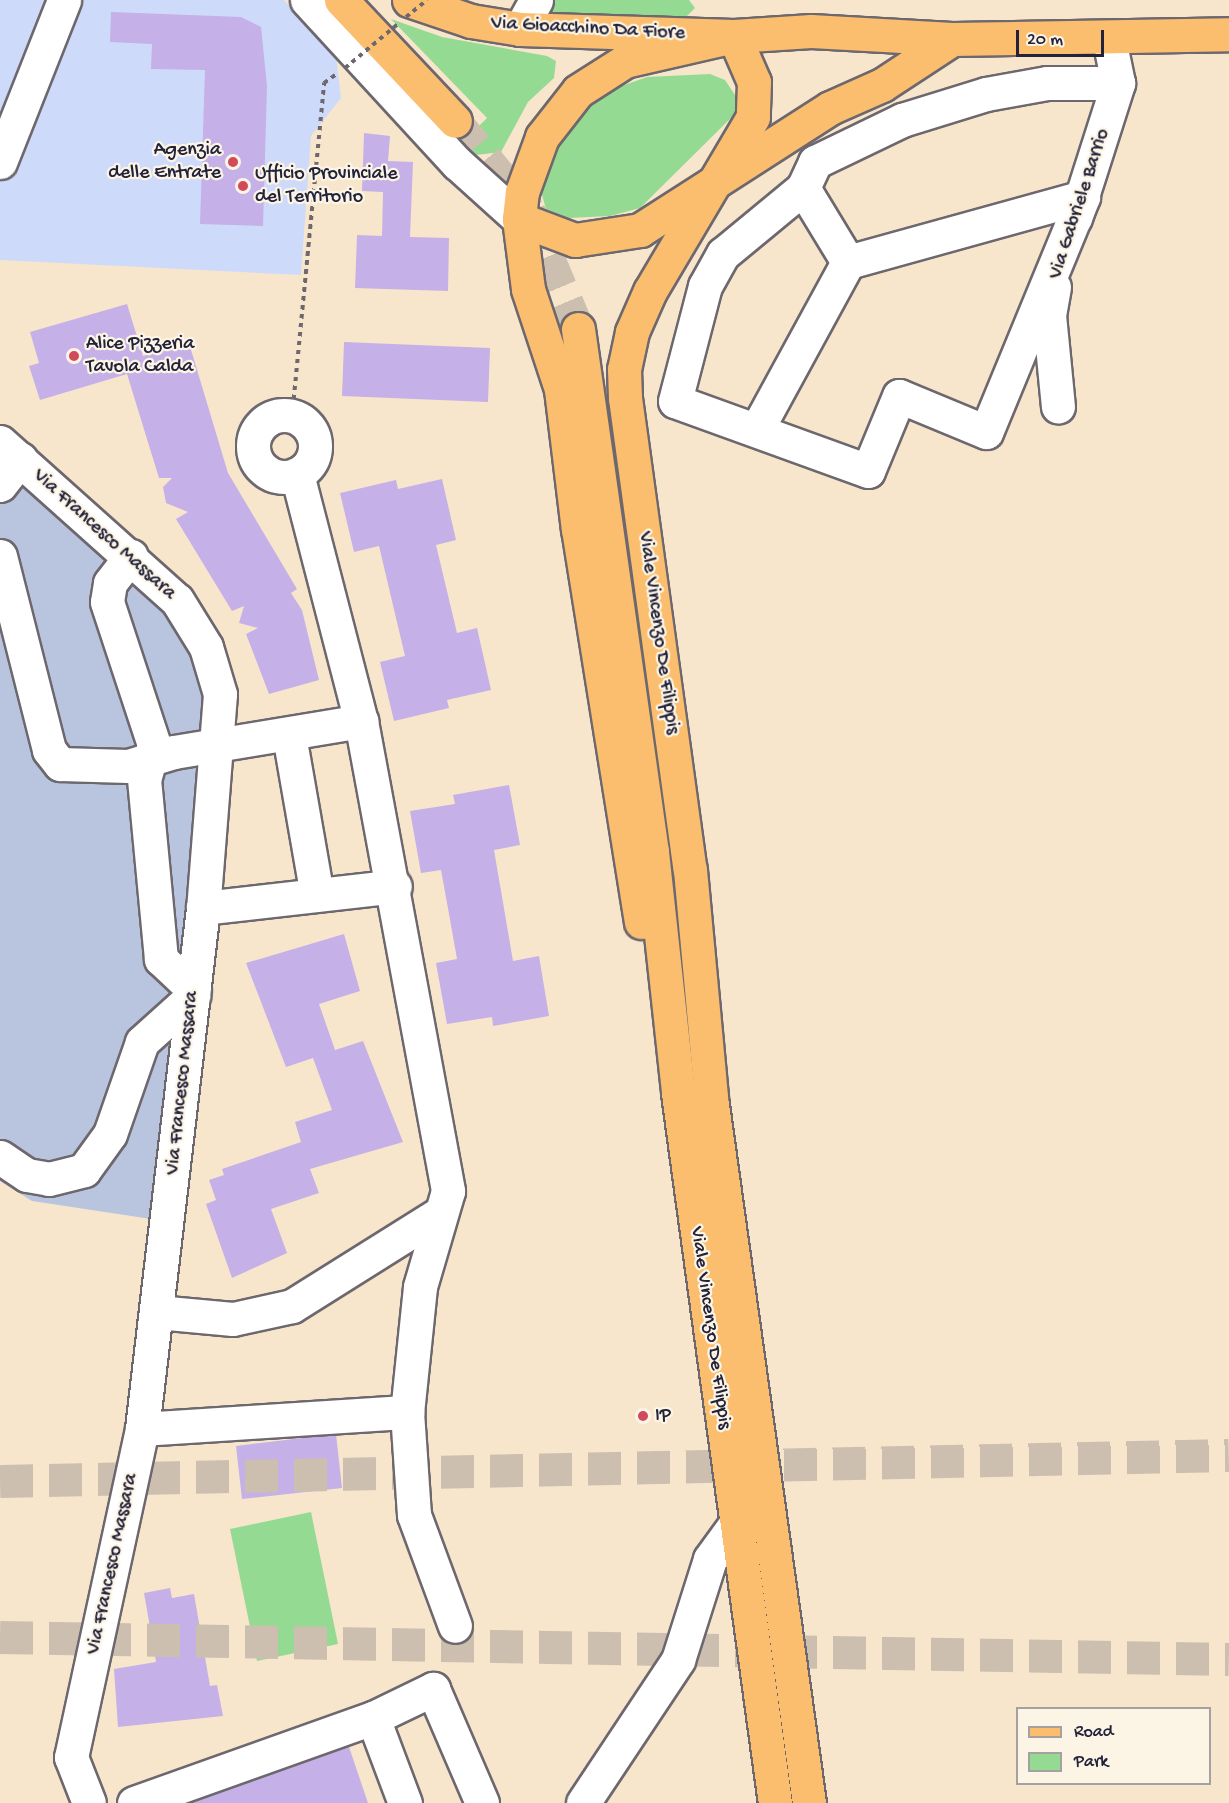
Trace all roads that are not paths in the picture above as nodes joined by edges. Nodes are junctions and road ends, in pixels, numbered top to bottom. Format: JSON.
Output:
{"nodes":[{"id":1,"x":64,"y":0,"type":"edge"},
{"id":2,"x":307,"y":0,"type":"edge"},
{"id":3,"x":341,"y":0,"type":"edge"},
{"id":4,"x":536,"y":0,"type":"edge"},
{"id":5,"x":405,"y":13,"type":"edge"},
{"id":6,"x":520,"y":29,"type":"junction"},
{"id":7,"x":1229,"y":34,"type":"edge"},
{"id":8,"x":734,"y":36,"type":"junction"},
{"id":9,"x":952,"y":39,"type":"junction"},
{"id":10,"x":1109,"y":39,"type":"junction"},
{"id":11,"x":1118,"y":83,"type":"junction"},
{"id":12,"x":455,"y":121,"type":"tunnel mouth"},
{"id":13,"x":2,"y":153,"type":"edge"},
{"id":14,"x":803,"y":188,"type":"junction"},
{"id":15,"x":711,"y":189,"type":"junction"},
{"id":16,"x":1083,"y":197,"type":"junction"},
{"id":17,"x":519,"y":219,"type":"junction"},
{"id":18,"x":848,"y":262,"type":"junction"},
{"id":19,"x":578,"y":329,"type":"tunnel mouth"},
{"id":20,"x":1058,"y":407,"type":"dead end"},
{"id":21,"x":757,"y":429,"type":"junction"},
{"id":22,"x":10,"y":451,"type":"edge"},
{"id":23,"x":297,"y":474,"type":"junction"},
{"id":24,"x":0,"y":485,"type":"edge"},
{"id":25,"x":0,"y":556,"type":"edge"},
{"id":26,"x":131,"y":556,"type":"junction"},
{"id":27,"x":361,"y":721,"type":"junction"},
{"id":28,"x":289,"y":735,"type":"junction"},
{"id":29,"x":218,"y":748,"type":"junction"},
{"id":30,"x":150,"y":760,"type":"junction"},
{"id":31,"x":652,"y":852,"type":"junction"},
{"id":32,"x":395,"y":886,"type":"junction"},
{"id":33,"x":317,"y":896,"type":"junction"},
{"id":34,"x":203,"y":908,"type":"junction"},
{"id":35,"x":193,"y":993,"type":"junction"},
{"id":36,"x":678,"y":1093,"type":"junction"},
{"id":37,"x":711,"y":1098,"type":"junction"},
{"id":38,"x":0,"y":1157,"type":"edge"},
{"id":39,"x":437,"y":1215,"type":"junction"},
{"id":40,"x":157,"y":1312,"type":"junction"},
{"id":41,"x":407,"y":1412,"type":"junction"},
{"id":42,"x":142,"y":1429,"type":"junction"},
{"id":43,"x":737,"y":1522,"type":"junction"},
{"id":44,"x":455,"y":1626,"type":"dead end"},
{"id":45,"x":373,"y":1718,"type":"junction"},
{"id":46,"x":88,"y":1803,"type":"edge"},
{"id":47,"x":134,"y":1803,"type":"edge"},
{"id":48,"x":405,"y":1803,"type":"edge"},
{"id":49,"x":482,"y":1803,"type":"edge"},
{"id":50,"x":583,"y":1803,"type":"edge"},
{"id":51,"x":775,"y":1803,"type":"edge"},
{"id":52,"x":809,"y":1803,"type":"edge"}],
"edges":[{"from":1,"to":13,"type":"street"},
{"from":2,"to":17,"type":"street"},
{"from":3,"to":12,"type":"main road"},
{"from":4,"to":6,"type":"street"},
{"from":5,"to":6,"type":"main road","name":"Via Gioacchino Da Fiore"},
{"from":6,"to":8,"type":"main road","name":"Via Gioacchino Da Fiore"},
{"from":7,"to":10,"type":"main road","name":"Via Gioacchino Da Fiore"},
{"from":8,"to":9,"type":"main road","name":"Via Gioacchino Da Fiore"},
{"from":8,"to":15,"type":"main road"},
{"from":8,"to":17,"type":"main road","name":"Via Gioacchino Da Fiore"},
{"from":9,"to":10,"type":"main road","name":"Via Gioacchino Da Fiore"},
{"from":9,"to":15,"type":"main road"},
{"from":10,"to":11,"type":"street","name":"Via Gabriele Barrio"},
{"from":11,"to":14,"type":"street"},
{"from":11,"to":16,"type":"street","name":"Via Gabriele Barrio"},
{"from":14,"to":18,"type":"street"},
{"from":14,"to":21,"type":"street"},
{"from":15,"to":17,"type":"main road"},
{"from":15,"to":37,"type":"main road","name":"Viale Vincenzo De Filippis"},
{"from":16,"to":18,"type":"street"},
{"from":16,"to":20,"type":"street","name":"Via Gabriele Barrio"},
{"from":16,"to":21,"type":"street"},
{"from":17,"to":36,"type":"main road","name":"Via Gioacchino Da Fiore"},
{"from":18,"to":21,"type":"street"},
{"from":19,"to":31,"type":"main road","name":"Viale Vincenzo De Filippis"},
{"from":22,"to":24,"type":"street"},
{"from":22,"to":26,"type":"street","name":"Via Francesco Massara"},
{"from":23,"to":23,"type":"street"},
{"from":23,"to":27,"type":"street"},
{"from":25,"to":30,"type":"street"},
{"from":26,"to":29,"type":"street","name":"Via Francesco Massara"},
{"from":26,"to":30,"type":"street"},
{"from":27,"to":28,"type":"street"},
{"from":27,"to":32,"type":"street"},
{"from":28,"to":29,"type":"street"},
{"from":28,"to":33,"type":"street"},
{"from":29,"to":30,"type":"street"},
{"from":29,"to":34,"type":"street","name":"Via Francesco Massara"},
{"from":30,"to":35,"type":"street"},
{"from":31,"to":36,"type":"main road","name":"Viale Vincenzo De Filippis"},
{"from":31,"to":37,"type":"main road","name":"Viale Vincenzo De Filippis"},
{"from":32,"to":33,"type":"street"},
{"from":32,"to":39,"type":"street"},
{"from":33,"to":34,"type":"street"},
{"from":34,"to":35,"type":"street","name":"Via Francesco Massara"},
{"from":35,"to":38,"type":"street"},
{"from":35,"to":40,"type":"street","name":"Via Francesco Massara"},
{"from":36,"to":43,"type":"main road","name":"Viale Vincenzo De Filippis"},
{"from":37,"to":52,"type":"main road","name":"Viale Vincenzo De Filippis"},
{"from":39,"to":40,"type":"street"},
{"from":39,"to":41,"type":"street"},
{"from":40,"to":42,"type":"street","name":"Via Francesco Massara"},
{"from":41,"to":42,"type":"street"},
{"from":41,"to":44,"type":"street"},
{"from":42,"to":46,"type":"street","name":"Via Francesco Massara"},
{"from":43,"to":50,"type":"street"},
{"from":43,"to":51,"type":"main road","name":"Viale Vincenzo De Filippis"},
{"from":45,"to":47,"type":"street"},
{"from":45,"to":48,"type":"street"},
{"from":45,"to":49,"type":"street"}]}
